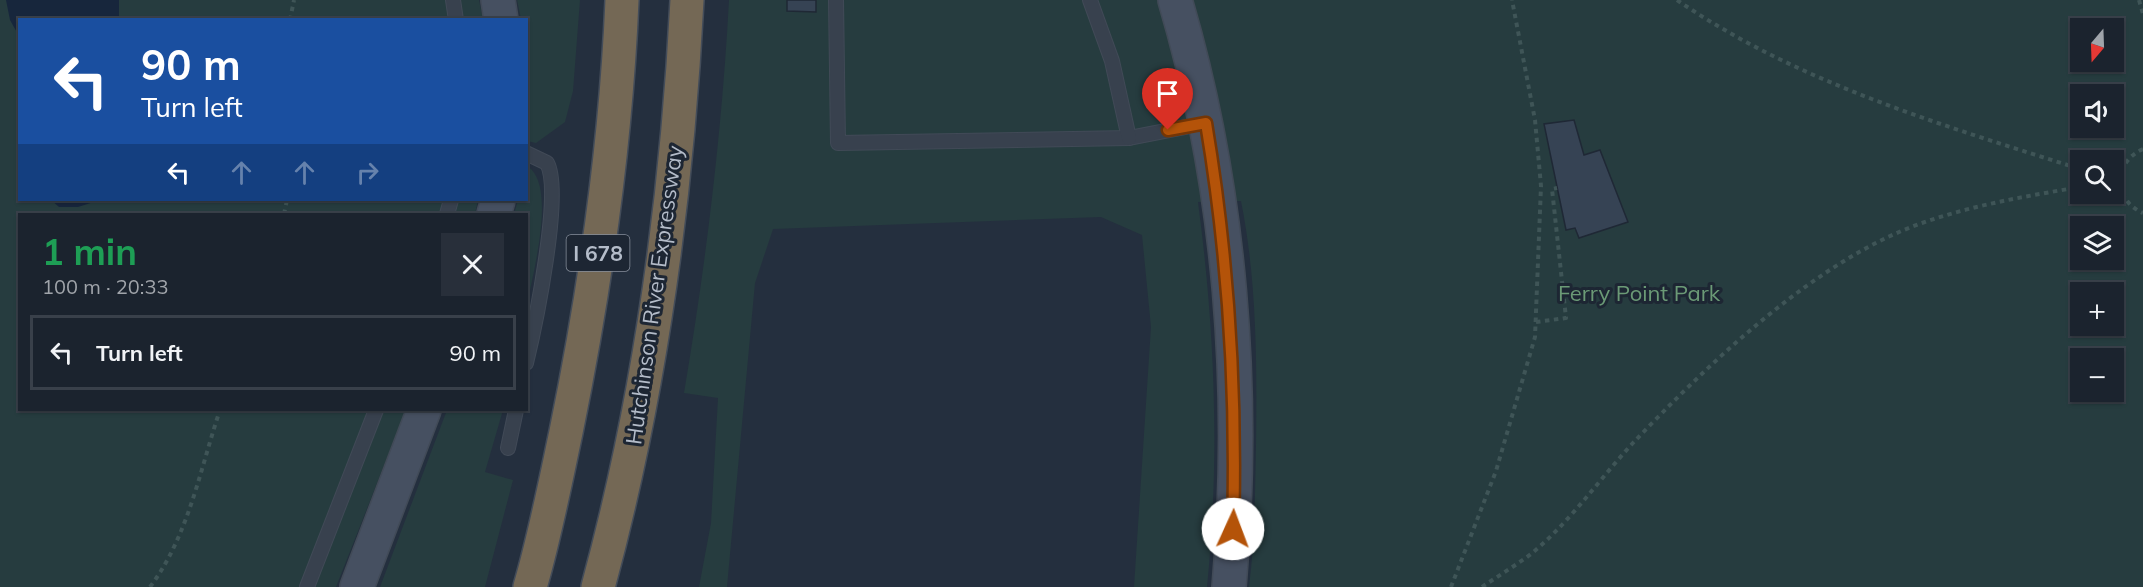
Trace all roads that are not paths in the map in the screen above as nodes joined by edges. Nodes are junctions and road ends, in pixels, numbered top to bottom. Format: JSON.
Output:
{"nodes":[{"id":1,"x":453,"y":0,"type":"edge"},
{"id":2,"x":498,"y":0,"type":"edge"},
{"id":3,"x":622,"y":0,"type":"edge"},
{"id":4,"x":687,"y":0,"type":"edge"},
{"id":5,"x":836,"y":0,"type":"edge"},
{"id":6,"x":1090,"y":0,"type":"edge"},
{"id":7,"x":1175,"y":0,"type":"edge"},
{"id":8,"x":456,"y":18,"type":"edge"},
{"id":9,"x":501,"y":18,"type":"edge"},
{"id":10,"x":1206,"y":123,"type":"junction"},
{"id":11,"x":1129,"y":138,"type":"junction"},
{"id":12,"x":528,"y":154,"type":"edge"},
{"id":13,"x":528,"y":352,"type":"edge"},
{"id":14,"x":376,"y":411,"type":"edge"},
{"id":15,"x":424,"y":411,"type":"edge"},
{"id":16,"x":516,"y":411,"type":"edge"},
{"id":17,"x":508,"y":448,"type":"dead end"},
{"id":18,"x":307,"y":587,"type":"edge"},
{"id":19,"x":357,"y":587,"type":"edge"},
{"id":20,"x":530,"y":587,"type":"edge"},
{"id":21,"x":598,"y":587,"type":"edge"},
{"id":22,"x":1229,"y":587,"type":"edge"}],
"edges":[{"from":1,"to":8,"type":"lane"},
{"from":2,"to":9,"type":"street"},
{"from":3,"to":20,"type":"highway","number":"I 678"},
{"from":4,"to":21,"type":"highway","name":"Hutchinson River Expressway","number":"I 678"},
{"from":5,"to":11,"type":"lane"},
{"from":6,"to":11,"type":"lane"},
{"from":7,"to":10,"type":"street"},
{"from":10,"to":11,"type":"lane"},
{"from":10,"to":22,"type":"street"},
{"from":12,"to":13,"type":"lane"},
{"from":14,"to":18,"type":"lane"},
{"from":15,"to":19,"type":"street"},
{"from":16,"to":17,"type":"lane"}]}
